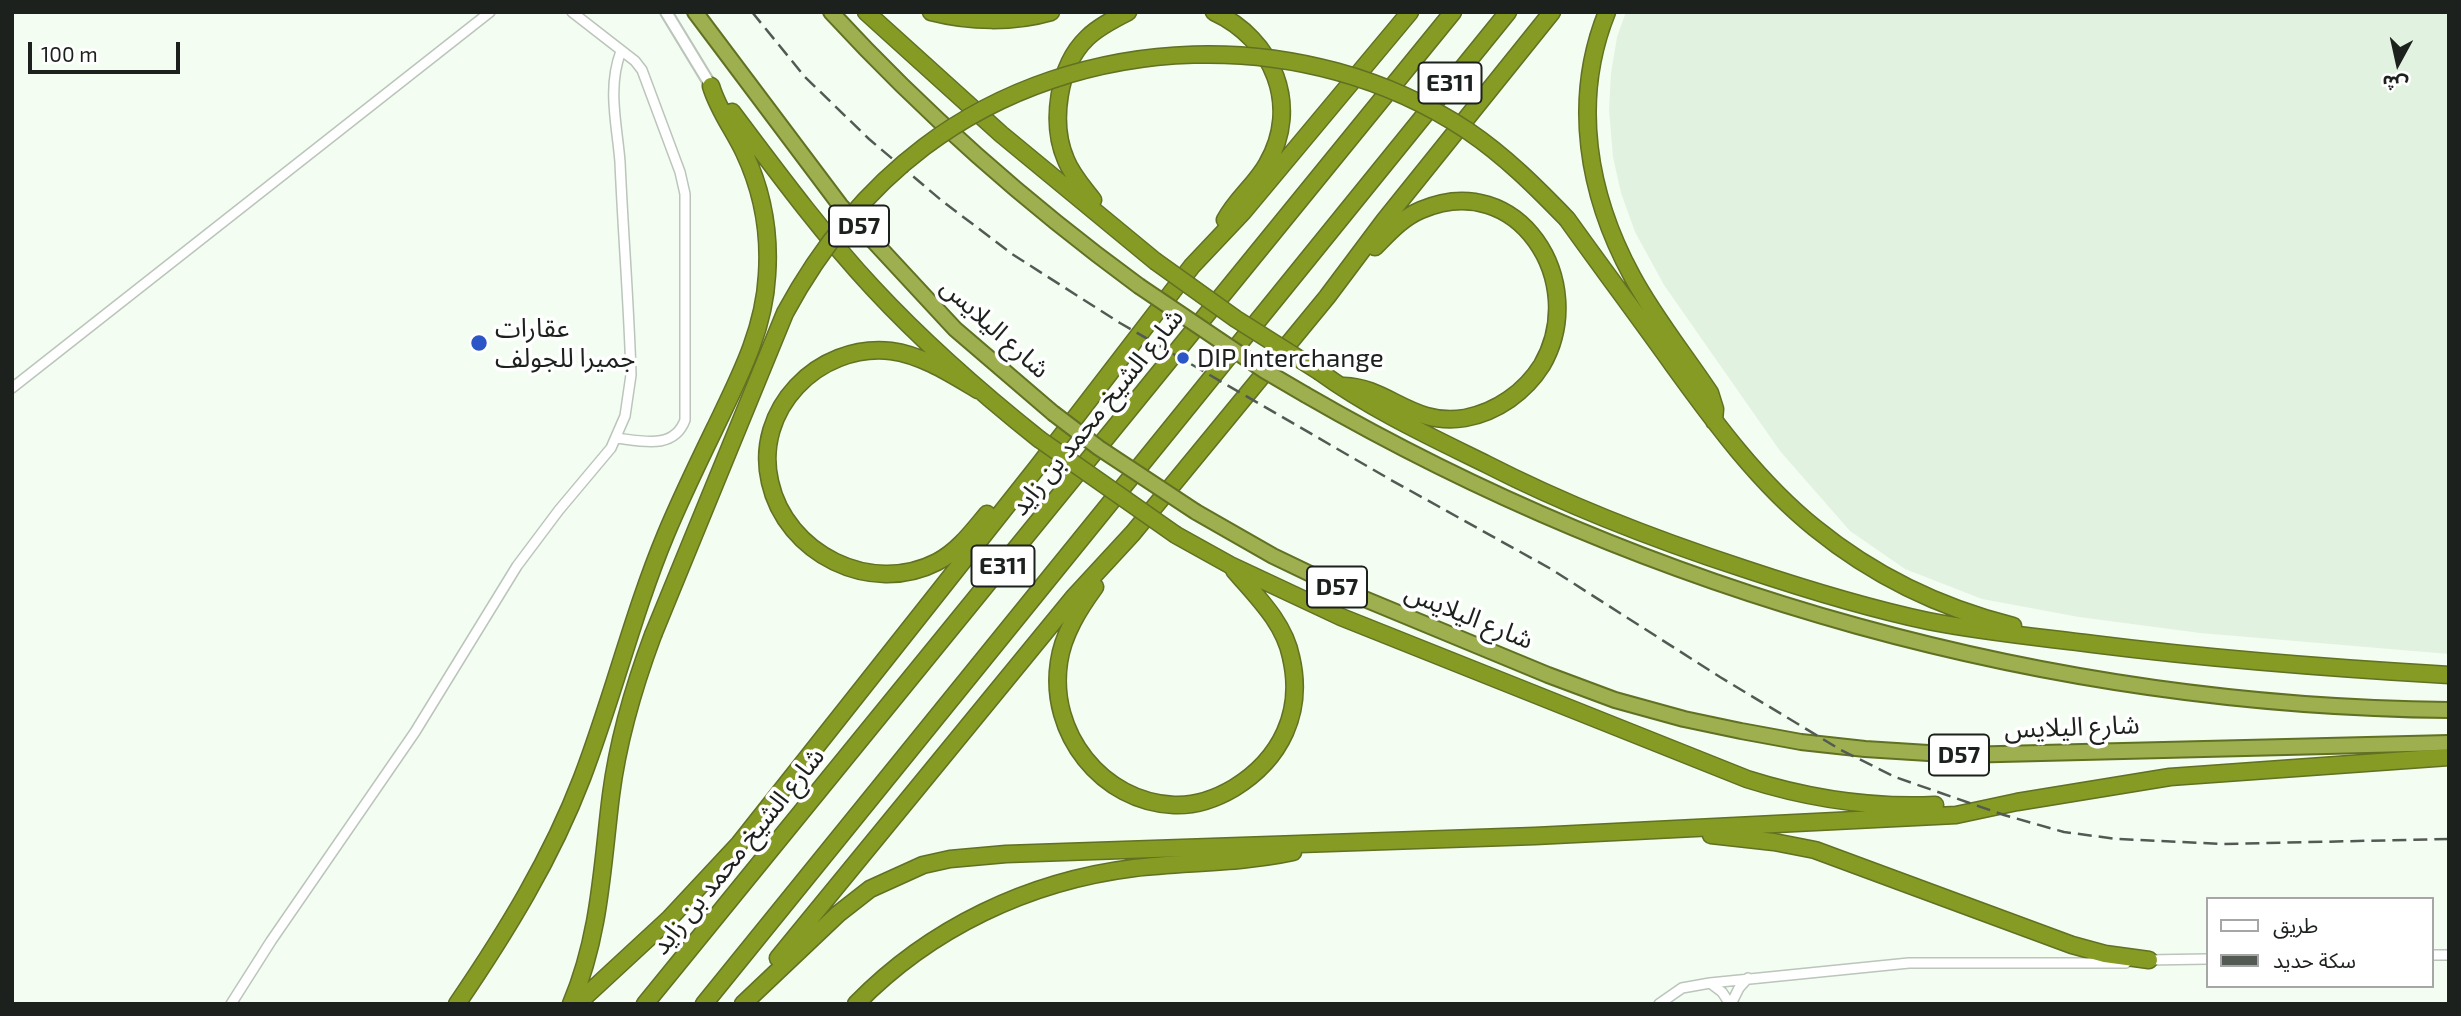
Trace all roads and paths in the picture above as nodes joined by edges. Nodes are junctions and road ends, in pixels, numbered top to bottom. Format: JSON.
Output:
{"nodes":[{"id":1,"x":489,"y":12,"type":"edge"},
{"id":2,"x":572,"y":12,"type":"edge"},
{"id":3,"x":666,"y":12,"type":"edge"},
{"id":4,"x":695,"y":12,"type":"edge"},
{"id":5,"x":831,"y":12,"type":"edge"},
{"id":6,"x":866,"y":12,"type":"edge"},
{"id":7,"x":931,"y":12,"type":"edge"},
{"id":8,"x":1051,"y":12,"type":"edge"},
{"id":9,"x":1128,"y":12,"type":"edge"},
{"id":10,"x":1214,"y":12,"type":"edge"},
{"id":11,"x":1410,"y":12,"type":"edge"},
{"id":12,"x":1453,"y":12,"type":"edge"},
{"id":13,"x":1508,"y":12,"type":"edge"},
{"id":14,"x":1552,"y":12,"type":"edge"},
{"id":15,"x":1607,"y":12,"type":"edge"},
{"id":16,"x":621,"y":51,"type":"junction"},
{"id":17,"x":711,"y":86,"type":"junction"},
{"id":18,"x":1117,"y":229,"type":"junction"},
{"id":19,"x":1212,"y":245,"type":"junction"},
{"id":20,"x":1328,"y":297,"type":"junction"},
{"id":21,"x":1340,"y":386,"type":"junction"},
{"id":22,"x":12,"y":388,"type":"edge"},
{"id":23,"x":978,"y":390,"type":"junction"},
{"id":24,"x":1714,"y":421,"type":"junction"},
{"id":25,"x":617,"y":438,"type":"junction"},
{"id":26,"x":1039,"y":465,"type":"junction"},
{"id":27,"x":1133,"y":533,"type":"junction"},
{"id":28,"x":1230,"y":565,"type":"junction"},
{"id":29,"x":2083,"y":643,"type":"junction"},
{"id":30,"x":2449,"y":676,"type":"edge"},
{"id":31,"x":2449,"y":710,"type":"edge"},
{"id":32,"x":2449,"y":743,"type":"edge"},
{"id":33,"x":2449,"y":757,"type":"edge"},
{"id":34,"x":2017,"y":802,"type":"junction"},
{"id":35,"x":1688,"y":828,"type":"junction"},
{"id":36,"x":1326,"y":842,"type":"junction"},
{"id":37,"x":2206,"y":959,"type":"edge"},
{"id":38,"x":2149,"y":960,"type":"junction"},
{"id":39,"x":1748,"y":978,"type":"junction"},
{"id":40,"x":1710,"y":983,"type":"junction"},
{"id":41,"x":858,"y":1002,"type":"edge"},
{"id":42,"x":231,"y":1004,"type":"edge"},
{"id":43,"x":457,"y":1004,"type":"edge"},
{"id":44,"x":570,"y":1004,"type":"edge"},
{"id":45,"x":577,"y":1004,"type":"edge"},
{"id":46,"x":645,"y":1004,"type":"edge"},
{"id":47,"x":704,"y":1004,"type":"edge"},
{"id":48,"x":742,"y":1004,"type":"edge"},
{"id":49,"x":1658,"y":1004,"type":"edge"},
{"id":50,"x":1731,"y":1004,"type":"edge"}],
"edges":[{"from":1,"to":22,"type":"street"},
{"from":2,"to":16,"type":"street"},
{"from":3,"to":17,"type":"street"},
{"from":4,"to":32,"type":"highway","name":"شارع اليلايس","number":"D57","bridge":true},
{"from":5,"to":31,"type":"highway","name":"شارع اليلايس","bridge":true},
{"from":6,"to":18,"type":"highway"},
{"from":7,"to":8,"type":"highway"},
{"from":9,"to":18,"type":"highway"},
{"from":10,"to":19,"type":"highway"},
{"from":11,"to":19,"type":"highway"},
{"from":12,"to":46,"type":"highway","name":"شارع الشيخ محمد بن زايد","number":"E311"},
{"from":13,"to":47,"type":"highway","number":"E311"},
{"from":14,"to":20,"type":"highway"},
{"from":15,"to":24,"type":"highway"},
{"from":16,"to":25,"type":"street"},
{"from":16,"to":25,"type":"street"},
{"from":17,"to":23,"type":"highway"},
{"from":17,"to":43,"type":"highway"},
{"from":18,"to":21,"type":"highway","bridge":true},
{"from":19,"to":26,"type":"highway"},
{"from":20,"to":21,"type":"highway"},
{"from":20,"to":27,"type":"highway"},
{"from":21,"to":29,"type":"highway"},
{"from":23,"to":26,"type":"highway"},
{"from":23,"to":28,"type":"highway","bridge":true},
{"from":24,"to":29,"type":"highway"},
{"from":24,"to":44,"type":"highway","bridge":true},
{"from":25,"to":42,"type":"street"},
{"from":26,"to":45,"type":"highway"},
{"from":27,"to":28,"type":"highway"},
{"from":27,"to":48,"type":"highway"},
{"from":28,"to":34,"type":"highway"},
{"from":29,"to":30,"type":"highway"},
{"from":33,"to":34,"type":"highway"},
{"from":34,"to":35,"type":"highway"},
{"from":35,"to":36,"type":"highway"},
{"from":35,"to":38,"type":"highway"},
{"from":36,"to":41,"type":"highway"},
{"from":36,"to":48,"type":"highway"},
{"from":37,"to":38,"type":"street"},
{"from":38,"to":39,"type":"street"},
{"from":39,"to":40,"type":"street"},
{"from":39,"to":50,"type":"street"},
{"from":40,"to":49,"type":"street"},
{"from":40,"to":50,"type":"street"}]}
